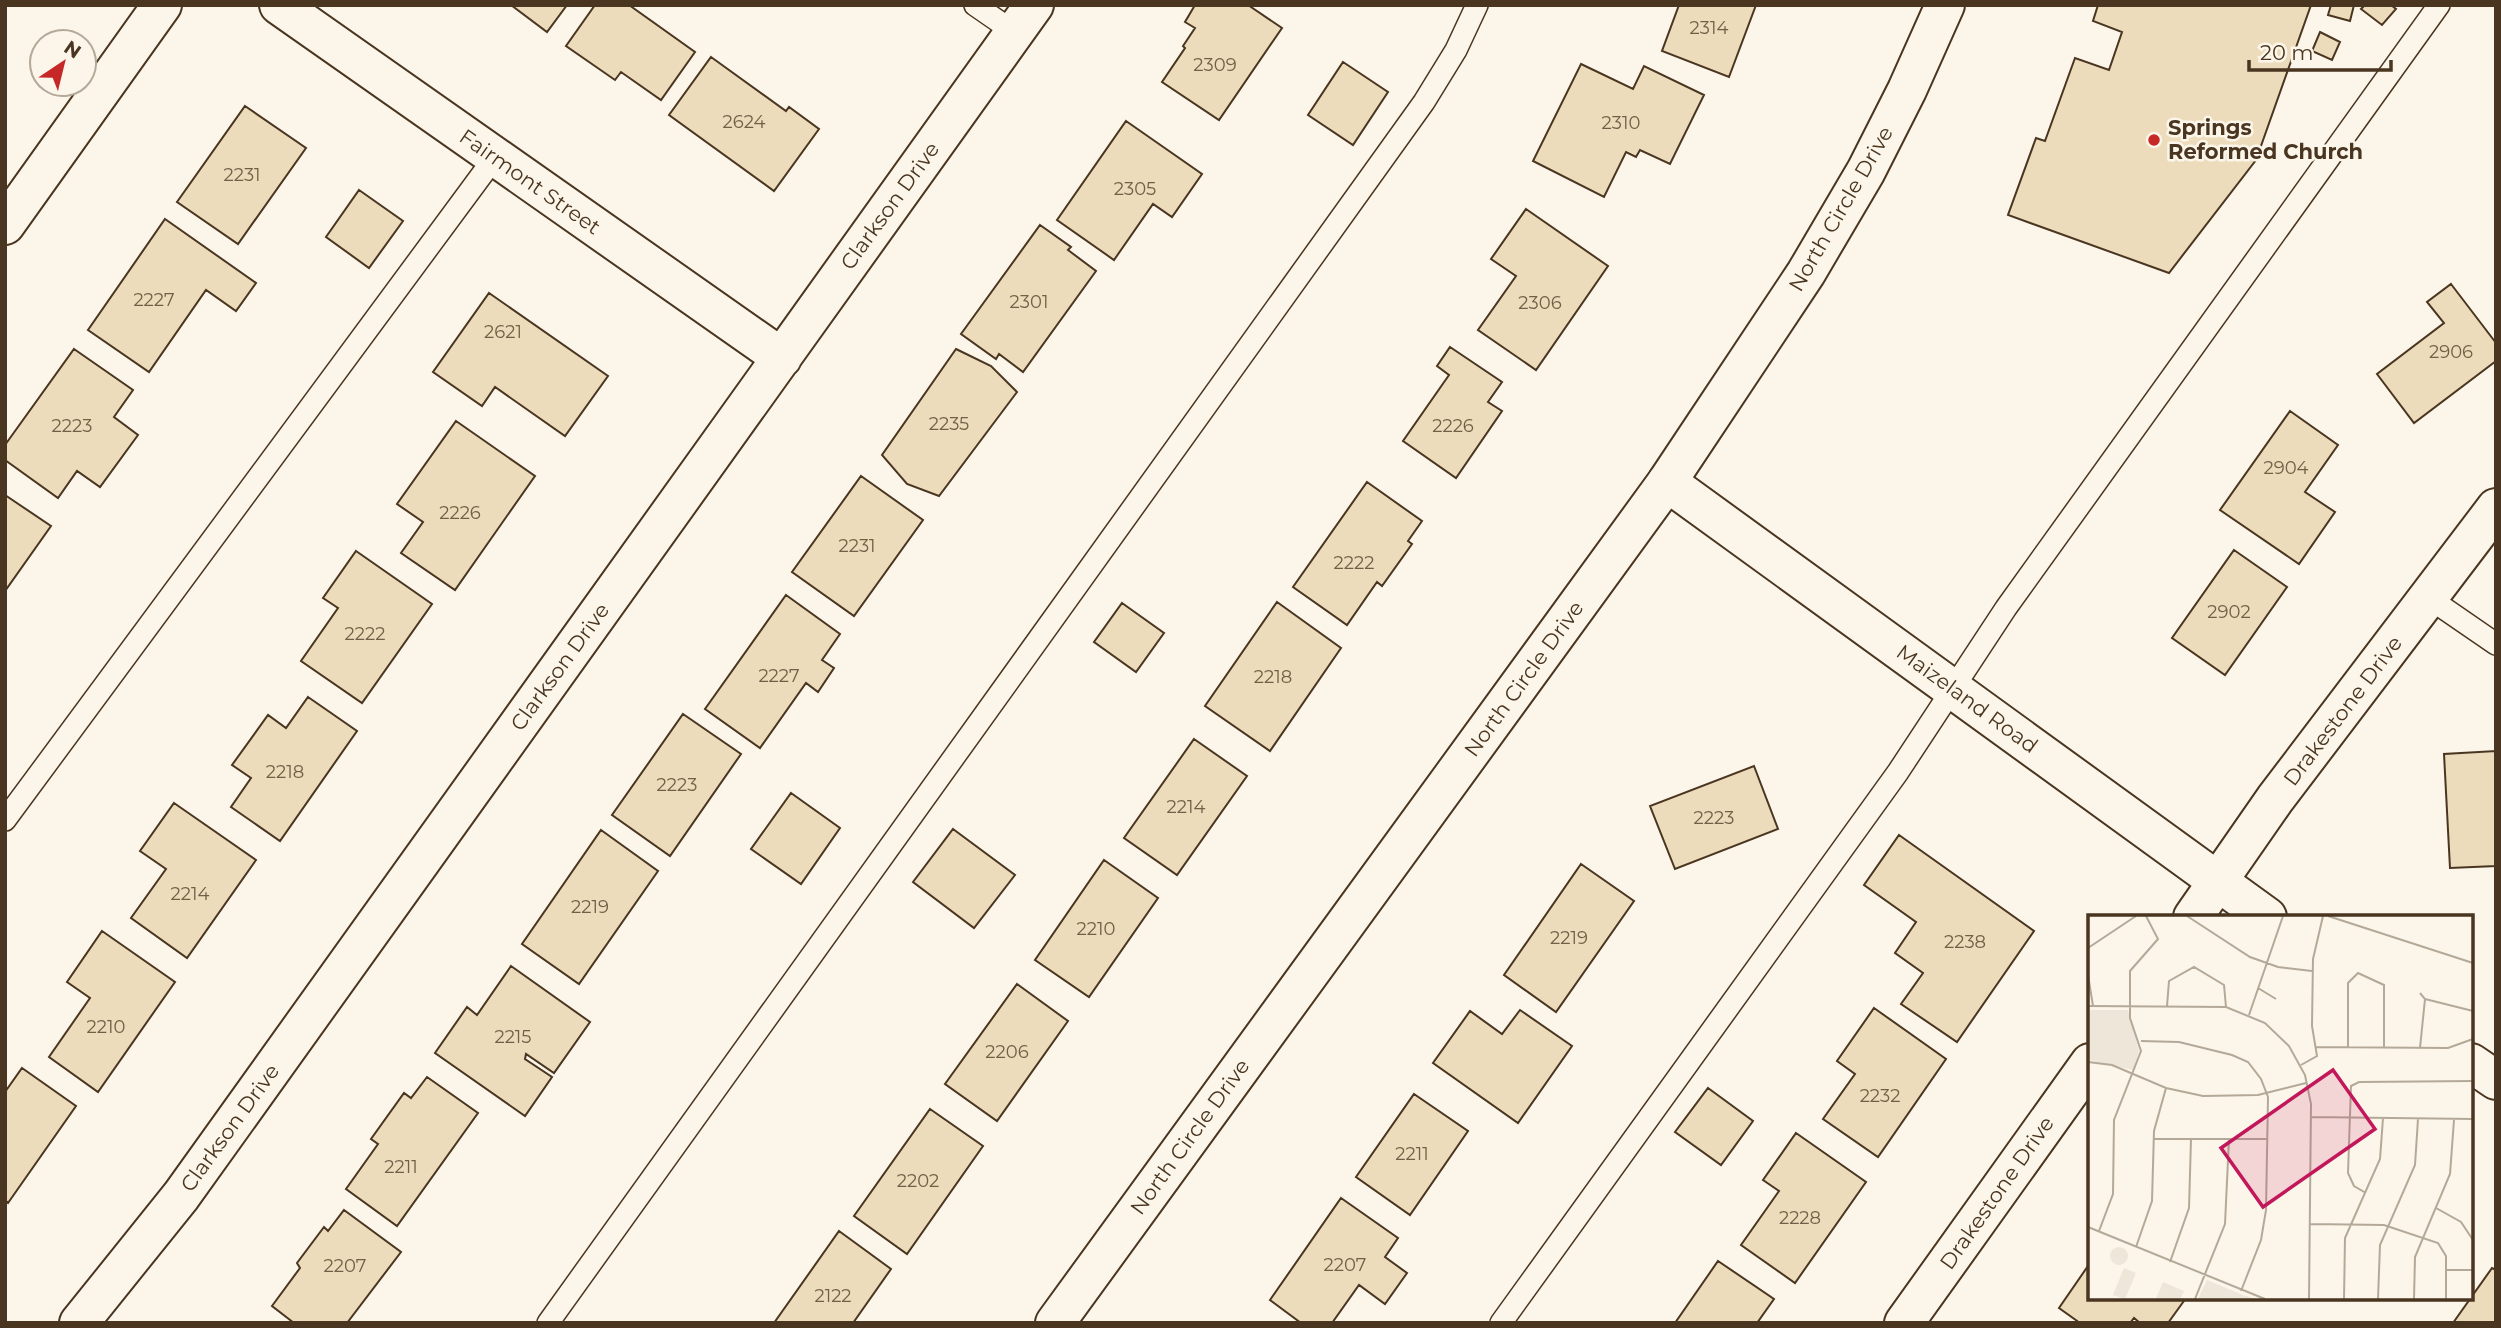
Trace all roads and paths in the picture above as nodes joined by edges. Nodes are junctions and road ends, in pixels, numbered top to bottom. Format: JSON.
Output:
{"nodes":[{"id":1,"x":162,"y":5,"type":"edge"},
{"id":2,"x":279,"y":5,"type":"edge"},
{"id":3,"x":975,"y":5,"type":"edge"},
{"id":4,"x":1477,"y":5,"type":"edge"},
{"id":5,"x":1945,"y":5,"type":"edge"},
{"id":6,"x":2439,"y":5,"type":"edge"},
{"id":7,"x":1024,"y":19,"type":"edge"},
{"id":8,"x":495,"y":157,"type":"junction"},
{"id":9,"x":5,"y":225,"type":"edge"},
{"id":10,"x":782,"y":358,"type":"junction"},
{"id":11,"x":1667,"y":482,"type":"junction"},
{"id":12,"x":2496,"y":508,"type":"edge"},
{"id":13,"x":2430,"y":598,"type":"junction"},
{"id":14,"x":2496,"y":644,"type":"edge"},
{"id":15,"x":1952,"y":688,"type":"junction"},
{"id":16,"x":5,"y":820,"type":"edge"},
{"id":17,"x":2217,"y":881,"type":"junction"},
{"id":18,"x":2194,"y":915,"type":"edge"},
{"id":19,"x":2264,"y":915,"type":"edge"},
{"id":20,"x":2473,"y":1064,"type":"edge"},
{"id":21,"x":2088,"y":1066,"type":"edge"},
{"id":22,"x":2496,"y":1080,"type":"edge"},
{"id":23,"x":79,"y":1323,"type":"edge"},
{"id":24,"x":548,"y":1323,"type":"edge"},
{"id":25,"x":1055,"y":1323,"type":"edge"},
{"id":26,"x":1502,"y":1323,"type":"edge"},
{"id":27,"x":1904,"y":1323,"type":"edge"}],
"edges":[{"from":1,"to":9,"type":"street"},
{"from":2,"to":8,"type":"street","name":"Fairmont Street"},
{"from":3,"to":7,"type":"lane"},
{"from":4,"to":24,"type":"lane"},
{"from":5,"to":11,"type":"street","name":"North Circle Drive"},
{"from":6,"to":15,"type":"lane"},
{"from":7,"to":10,"type":"street","name":"Clarkson Drive"},
{"from":8,"to":10,"type":"street","name":"Fairmont Street"},
{"from":8,"to":16,"type":"lane"},
{"from":10,"to":23,"type":"street","name":"Clarkson Drive"},
{"from":11,"to":15,"type":"street","name":"Maizeland Road"},
{"from":11,"to":25,"type":"street","name":"North Circle Drive"},
{"from":12,"to":13,"type":"street","name":"Drakestone Drive"},
{"from":13,"to":14,"type":"lane"},
{"from":13,"to":17,"type":"street","name":"Drakestone Drive"},
{"from":15,"to":17,"type":"street","name":"Maizeland Road"},
{"from":15,"to":26,"type":"lane"},
{"from":17,"to":18,"type":"street","name":"Drakestone Drive"},
{"from":17,"to":19,"type":"street","name":"Maizeland Road"},
{"from":20,"to":22,"type":"street"},
{"from":21,"to":27,"type":"street","name":"Drakestone Drive"}]}
